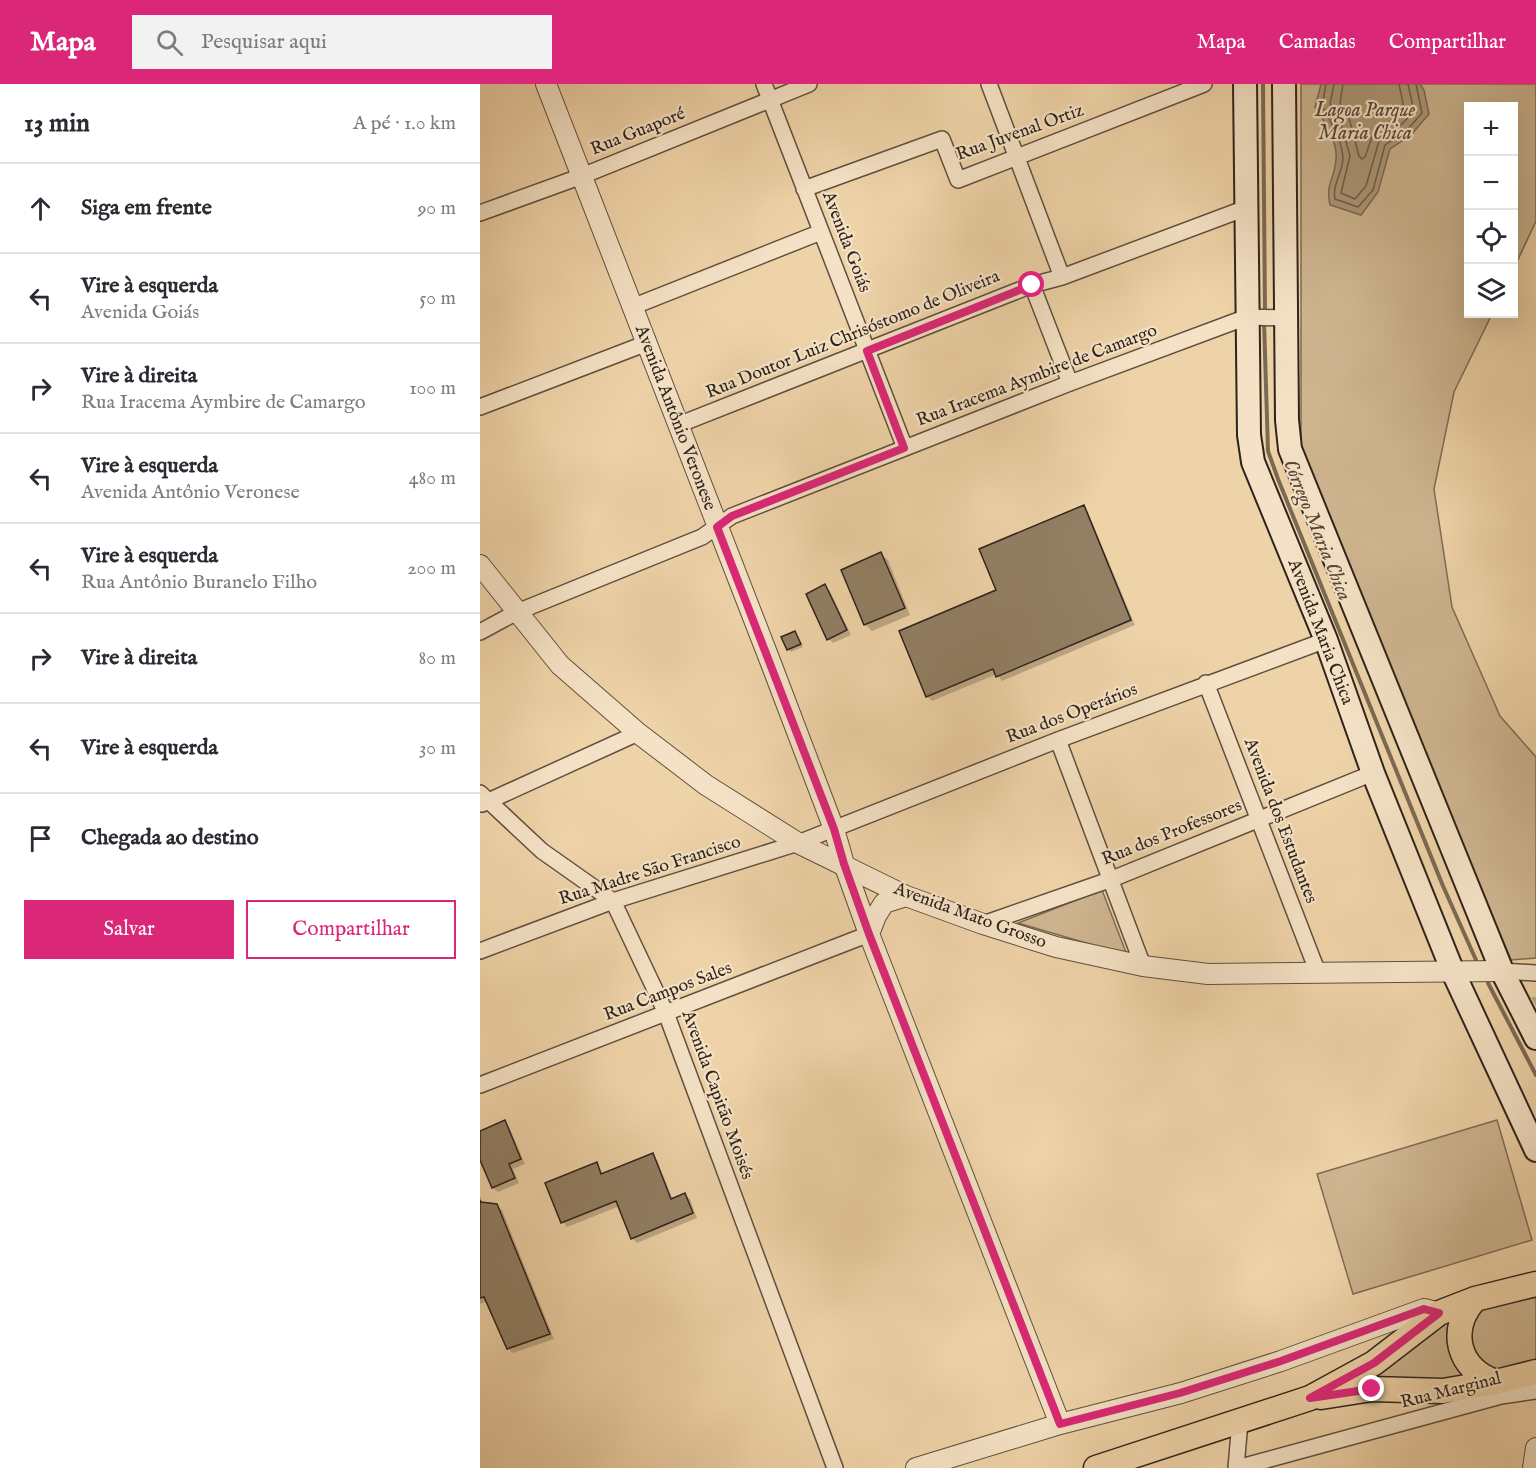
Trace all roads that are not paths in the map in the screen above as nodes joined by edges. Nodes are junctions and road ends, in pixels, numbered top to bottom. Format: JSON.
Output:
{"nodes":[{"id":1,"x":546,"y":84,"type":"edge"},
{"id":2,"x":764,"y":84,"type":"edge"},
{"id":3,"x":809,"y":84,"type":"edge"},
{"id":4,"x":989,"y":84,"type":"edge"},
{"id":5,"x":1204,"y":84,"type":"edge"},
{"id":6,"x":1245,"y":84,"type":"edge"},
{"id":7,"x":1284,"y":84,"type":"edge"},
{"id":8,"x":770,"y":99,"type":"junction"},
{"id":9,"x":1017,"y":157,"type":"junction"},
{"id":10,"x":582,"y":176,"type":"junction"},
{"id":11,"x":804,"y":189,"type":"junction"},
{"id":12,"x":1246,"y":208,"type":"junction"},
{"id":13,"x":480,"y":213,"type":"edge"},
{"id":14,"x":821,"y":232,"type":"junction"},
{"id":15,"x":1062,"y":277,"type":"junction"},
{"id":16,"x":1032,"y":285,"type":"junction"},
{"id":17,"x":633,"y":307,"type":"junction"},
{"id":18,"x":1250,"y":316,"type":"junction"},
{"id":19,"x":1284,"y":318,"type":"junction"},
{"id":20,"x":647,"y":343,"type":"junction"},
{"id":21,"x":867,"y":351,"type":"junction"},
{"id":22,"x":1070,"y":383,"type":"junction"},
{"id":23,"x":480,"y":407,"type":"edge"},
{"id":24,"x":678,"y":425,"type":"junction"},
{"id":25,"x":904,"y":448,"type":"junction"},
{"id":26,"x":717,"y":527,"type":"junction"},
{"id":27,"x":480,"y":566,"type":"edge"},
{"id":28,"x":517,"y":612,"type":"junction"},
{"id":29,"x":480,"y":632,"type":"edge"},
{"id":30,"x":1326,"y":640,"type":"junction"},
{"id":31,"x":1206,"y":683,"type":"junction"},
{"id":32,"x":638,"y":733,"type":"junction"},
{"id":33,"x":1058,"y":740,"type":"junction"},
{"id":34,"x":1373,"y":772,"type":"junction"},
{"id":35,"x":483,"y":800,"type":"edge"},
{"id":36,"x":1258,"y":820,"type":"junction"},
{"id":37,"x":834,"y":829,"type":"junction"},
{"id":38,"x":798,"y":843,"type":"junction"},
{"id":39,"x":844,"y":864,"type":"junction"},
{"id":40,"x":1112,"y":879,"type":"junction"},
{"id":41,"x":906,"y":896,"type":"junction"},
{"id":42,"x":613,"y":901,"type":"junction"},
{"id":43,"x":983,"y":924,"type":"junction"},
{"id":44,"x":869,"y":934,"type":"junction"},
{"id":45,"x":480,"y":951,"type":"edge"},
{"id":46,"x":1143,"y":966,"type":"junction"},
{"id":47,"x":1502,"y":971,"type":"junction"},
{"id":48,"x":1453,"y":972,"type":"junction"},
{"id":49,"x":1318,"y":973,"type":"junction"},
{"id":50,"x":1536,"y":973,"type":"edge"},
{"id":51,"x":666,"y":1013,"type":"junction"},
{"id":52,"x":1536,"y":1038,"type":"edge"},
{"id":53,"x":480,"y":1085,"type":"edge"},
{"id":54,"x":1536,"y":1150,"type":"edge"},
{"id":55,"x":1536,"y":1284,"type":"edge"},
{"id":56,"x":1475,"y":1299,"type":"junction"},
{"id":57,"x":1439,"y":1313,"type":"junction"},
{"id":58,"x":1536,"y":1372,"type":"edge"},
{"id":59,"x":1496,"y":1382,"type":"junction"},
{"id":60,"x":1536,"y":1391,"type":"edge"},
{"id":61,"x":1310,"y":1398,"type":"junction"},
{"id":62,"x":1240,"y":1420,"type":"junction"},
{"id":63,"x":1060,"y":1424,"type":"junction"},
{"id":64,"x":1536,"y":1448,"type":"edge"},
{"id":65,"x":835,"y":1468,"type":"edge"},
{"id":66,"x":916,"y":1468,"type":"edge"},
{"id":67,"x":1096,"y":1468,"type":"edge"},
{"id":68,"x":1236,"y":1468,"type":"edge"},
{"id":69,"x":1533,"y":1468,"type":"edge"}],
"edges":[{"from":1,"to":10,"type":"street","name":"Avenida Antônio Veronese"},
{"from":2,"to":8,"type":"street","name":"Avenida Goiás"},
{"from":3,"to":8,"type":"street","name":"Rua Guaporé"},
{"from":4,"to":9,"type":"street"},
{"from":5,"to":9,"type":"street","name":"Rua Juvenal Ortiz"},
{"from":6,"to":12,"type":"main road","name":"Avenida Maria Chica"},
{"from":7,"to":19,"type":"main road"},
{"from":8,"to":10,"type":"street","name":"Rua Guaporé"},
{"from":8,"to":11,"type":"street","name":"Avenida Goiás"},
{"from":9,"to":11,"type":"street","name":"Rua Juvenal Ortiz"},
{"from":9,"to":15,"type":"street"},
{"from":10,"to":13,"type":"street","name":"Rua Guaporé"},
{"from":10,"to":17,"type":"street","name":"Avenida Antônio Veronese"},
{"from":11,"to":14,"type":"street","name":"Avenida Goiás"},
{"from":12,"to":15,"type":"street","name":"Rua Doutor Luiz Chrisóstomo de Oliveira"},
{"from":12,"to":18,"type":"main road","name":"Avenida Maria Chica"},
{"from":14,"to":17,"type":"street"},
{"from":14,"to":21,"type":"street","name":"Avenida Goiás"},
{"from":15,"to":16,"type":"street","name":"Rua Doutor Luiz Chrisóstomo de Oliveira"},
{"from":16,"to":21,"type":"street","name":"Rua Doutor Luiz Chrisóstomo de Oliveira"},
{"from":16,"to":22,"type":"street"},
{"from":17,"to":20,"type":"street","name":"Avenida Antônio Veronese"},
{"from":18,"to":19,"type":"street"},
{"from":18,"to":22,"type":"street","name":"Rua Iracema Aymbire de Camargo"},
{"from":18,"to":30,"type":"main road","name":"Avenida Maria Chica"},
{"from":19,"to":47,"type":"main road"},
{"from":20,"to":23,"type":"street"},
{"from":20,"to":24,"type":"street","name":"Avenida Antônio Veronese"},
{"from":21,"to":24,"type":"street","name":"Rua Doutor Luiz Chrisóstomo de Oliveira"},
{"from":21,"to":25,"type":"street","name":"Avenida Goiás"},
{"from":22,"to":25,"type":"street","name":"Rua Iracema Aymbire de Camargo"},
{"from":24,"to":26,"type":"street","name":"Avenida Antônio Veronese"},
{"from":25,"to":26,"type":"street","name":"Rua Iracema Aymbire de Camargo"},
{"from":26,"to":28,"type":"street","name":"Rua Iracema Aymbire de Camargo"},
{"from":26,"to":37,"type":"street","name":"Avenida Antônio Veronese"},
{"from":27,"to":28,"type":"street","name":"Avenida Mato Grosso"},
{"from":28,"to":29,"type":"street","name":"Rua Iracema Aymbire de Camargo"},
{"from":28,"to":32,"type":"street","name":"Avenida Mato Grosso"},
{"from":30,"to":31,"type":"street","name":"Rua dos Operários"},
{"from":30,"to":34,"type":"main road","name":"Avenida Maria Chica"},
{"from":31,"to":33,"type":"street","name":"Rua dos Operários"},
{"from":31,"to":36,"type":"street","name":"Avenida dos Estudantes"},
{"from":32,"to":35,"type":"street"},
{"from":32,"to":38,"type":"street","name":"Avenida Mato Grosso"},
{"from":33,"to":37,"type":"street","name":"Rua dos Operários"},
{"from":33,"to":40,"type":"street"},
{"from":34,"to":36,"type":"street","name":"Rua dos Professores"},
{"from":34,"to":48,"type":"main road","name":"Avenida Maria Chica"},
{"from":35,"to":42,"type":"street","name":"Avenida Capitão Moisés"},
{"from":36,"to":40,"type":"street","name":"Rua dos Professores"},
{"from":36,"to":49,"type":"street","name":"Avenida dos Estudantes"},
{"from":37,"to":38,"type":"street","name":"Rua Madre São Francisco"},
{"from":37,"to":39,"type":"street","name":"Avenida Antônio Veronese"},
{"from":38,"to":39,"type":"street","name":"Avenida Mato Grosso"},
{"from":38,"to":42,"type":"street","name":"Rua Madre São Francisco"},
{"from":39,"to":41,"type":"street","name":"Avenida Mato Grosso"},
{"from":39,"to":44,"type":"street","name":"Avenida Antônio Veronese"},
{"from":40,"to":43,"type":"street","name":"Rua dos Professores"},
{"from":40,"to":46,"type":"street"},
{"from":41,"to":43,"type":"street","name":"Avenida Mato Grosso"},
{"from":41,"to":44,"type":"street"},
{"from":42,"to":45,"type":"street","name":"Rua Madre São Francisco"},
{"from":42,"to":51,"type":"street","name":"Avenida Capitão Moisés"},
{"from":43,"to":46,"type":"street","name":"Avenida Mato Grosso"},
{"from":44,"to":51,"type":"street","name":"Rua Campos Sales"},
{"from":44,"to":63,"type":"street","name":"Avenida Antônio Veronese"},
{"from":46,"to":49,"type":"street","name":"Avenida Mato Grosso"},
{"from":47,"to":48,"type":"street","name":"Avenida Mato Grosso"},
{"from":47,"to":50,"type":"street"},
{"from":47,"to":52,"type":"main road"},
{"from":48,"to":49,"type":"street","name":"Avenida Mato Grosso"},
{"from":48,"to":54,"type":"main road","name":"Avenida Maria Chica"},
{"from":51,"to":53,"type":"street","name":"Rua Campos Sales"},
{"from":51,"to":65,"type":"street","name":"Avenida Capitão Moisés"},
{"from":55,"to":56,"type":"main road"},
{"from":56,"to":57,"type":"main road"},
{"from":56,"to":59,"type":"main road"},
{"from":57,"to":61,"type":"main road"},
{"from":57,"to":63,"type":"street"},
{"from":58,"to":59,"type":"main road"},
{"from":59,"to":61,"type":"main road"},
{"from":60,"to":68,"type":"street","name":"Rua Marginal"},
{"from":61,"to":62,"type":"main road"},
{"from":62,"to":67,"type":"main road"},
{"from":62,"to":68,"type":"street"},
{"from":63,"to":66,"type":"street"},
{"from":64,"to":69,"type":"street"}]}
